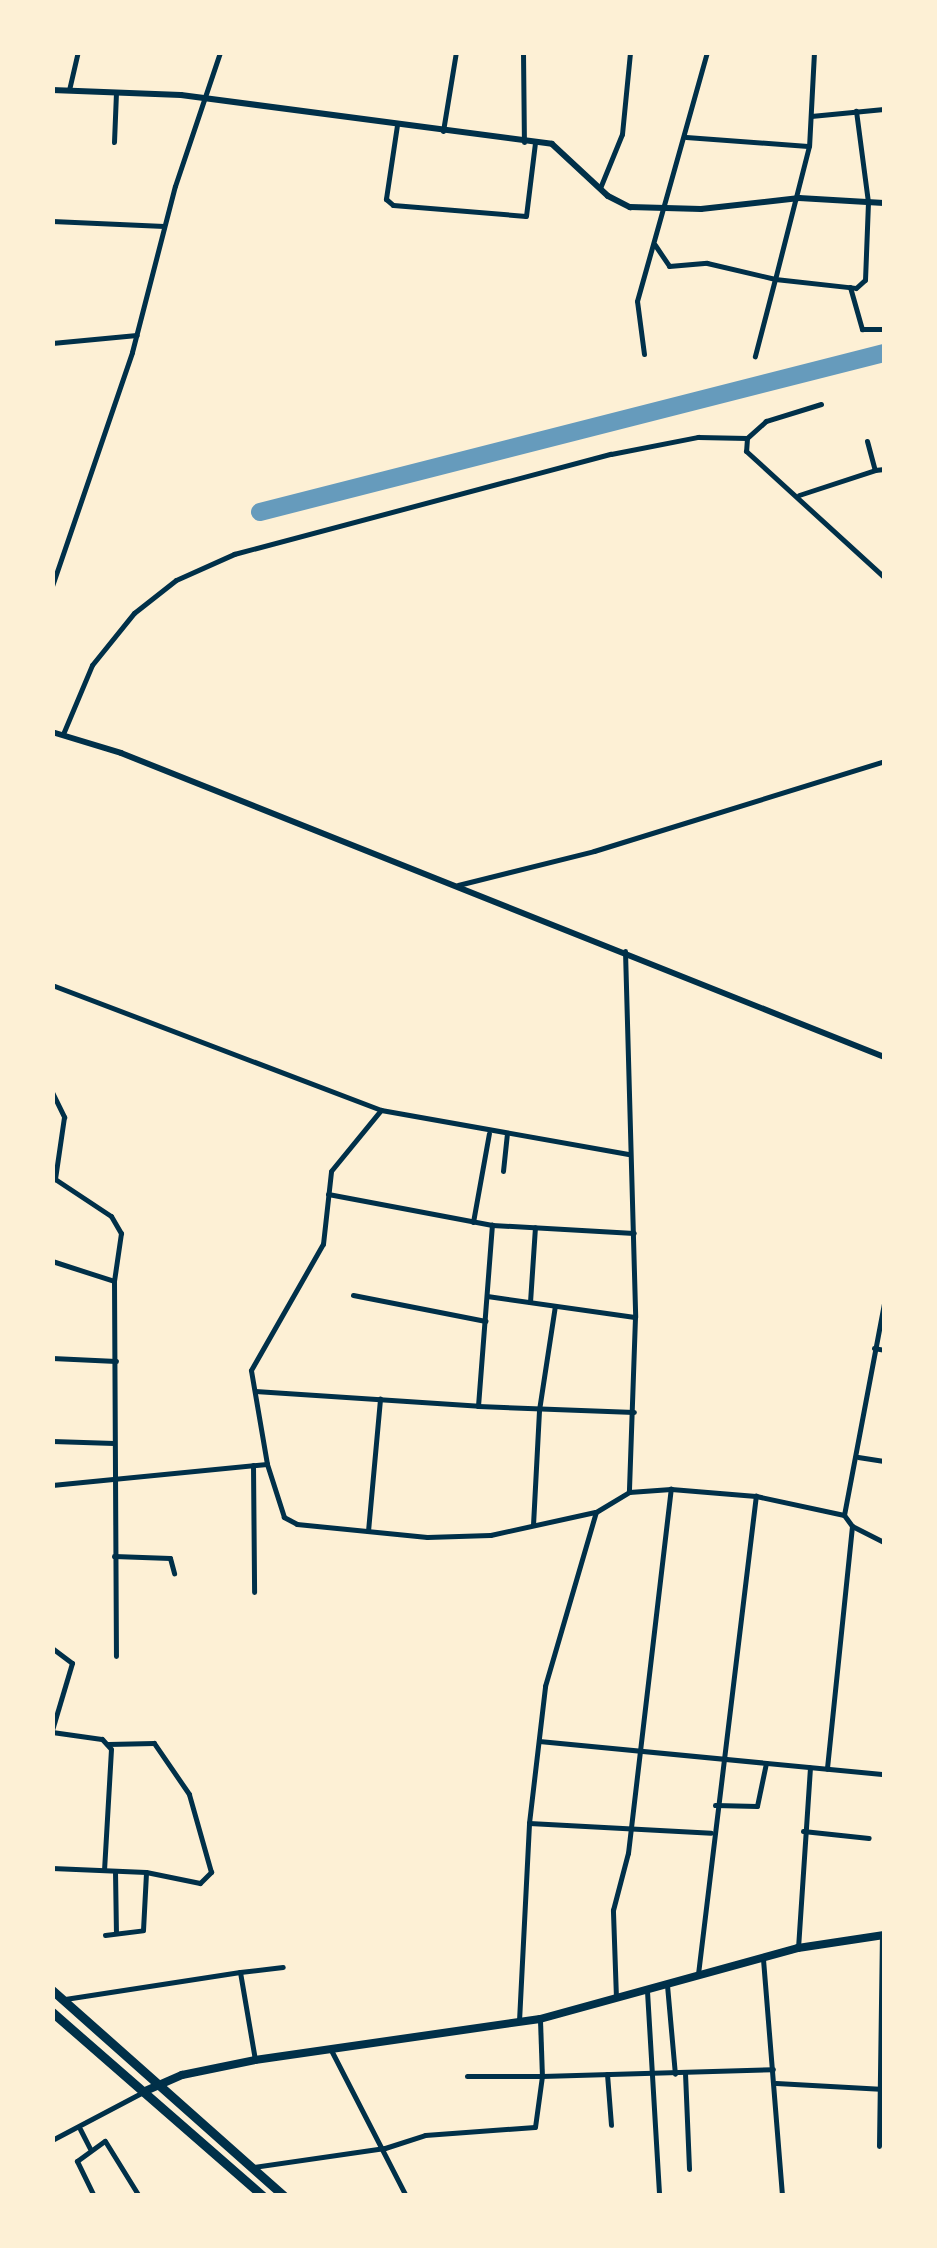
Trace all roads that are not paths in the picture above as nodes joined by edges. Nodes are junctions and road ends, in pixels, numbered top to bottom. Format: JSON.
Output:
{"nodes":[{"id":1,"x":78,"y":52,"type":"edge"},
{"id":2,"x":220,"y":52,"type":"edge"},
{"id":3,"x":456,"y":52,"type":"edge"},
{"id":4,"x":523,"y":52,"type":"edge"},
{"id":5,"x":630,"y":52,"type":"edge"},
{"id":6,"x":706,"y":52,"type":"edge"},
{"id":7,"x":814,"y":52,"type":"edge"},
{"id":8,"x":52,"y":90,"type":"edge"},
{"id":9,"x":69,"y":90,"type":"junction"},
{"id":10,"x":116,"y":93,"type":"junction"},
{"id":11,"x":203,"y":98,"type":"junction"},
{"id":12,"x":884,"y":109,"type":"edge"},
{"id":13,"x":856,"y":111,"type":"junction"},
{"id":14,"x":811,"y":116,"type":"junction"},
{"id":15,"x":397,"y":125,"type":"junction"},
{"id":16,"x":443,"y":131,"type":"junction"},
{"id":17,"x":686,"y":137,"type":"junction"},
{"id":18,"x":114,"y":142,"type":"dead end"},
{"id":19,"x":524,"y":142,"type":"junction"},
{"id":20,"x":536,"y":142,"type":"junction"},
{"id":21,"x":809,"y":146,"type":"junction"},
{"id":22,"x":600,"y":188,"type":"junction"},
{"id":23,"x":800,"y":198,"type":"junction"},
{"id":24,"x":868,"y":202,"type":"junction"},
{"id":25,"x":884,"y":203,"type":"edge"},
{"id":26,"x":661,"y":210,"type":"junction"},
{"id":27,"x":52,"y":221,"type":"edge"},
{"id":28,"x":164,"y":226,"type":"junction"},
{"id":29,"x":654,"y":242,"type":"junction"},
{"id":30,"x":776,"y":279,"type":"junction"},
{"id":31,"x":850,"y":287,"type":"junction"},
{"id":32,"x":884,"y":329,"type":"edge"},
{"id":33,"x":137,"y":335,"type":"junction"},
{"id":34,"x":52,"y":343,"type":"edge"},
{"id":35,"x":644,"y":354,"type":"dead end"},
{"id":36,"x":756,"y":356,"type":"dead end"},
{"id":37,"x":821,"y":404,"type":"dead end"},
{"id":38,"x":747,"y":438,"type":"junction"},
{"id":39,"x":867,"y":441,"type":"dead end"},
{"id":40,"x":876,"y":470,"type":"junction"},
{"id":41,"x":884,"y":470,"type":"edge"},
{"id":42,"x":799,"y":495,"type":"junction"},
{"id":43,"x":884,"y":576,"type":"edge"},
{"id":44,"x":52,"y":586,"type":"edge"},
{"id":45,"x":52,"y":732,"type":"edge"},
{"id":46,"x":62,"y":735,"type":"junction"},
{"id":47,"x":884,"y":761,"type":"edge"},
{"id":48,"x":458,"y":885,"type":"junction"},
{"id":49,"x":625,"y":952,"type":"junction"},
{"id":50,"x":52,"y":985,"type":"edge"},
{"id":51,"x":884,"y":1058,"type":"edge"},
{"id":52,"x":52,"y":1092,"type":"edge"},
{"id":53,"x":381,"y":1110,"type":"junction"},
{"id":54,"x":488,"y":1133,"type":"junction"},
{"id":55,"x":507,"y":1135,"type":"junction"},
{"id":56,"x":628,"y":1154,"type":"junction"},
{"id":57,"x":503,"y":1171,"type":"dead end"},
{"id":58,"x":54,"y":1178,"type":"edge"},
{"id":59,"x":328,"y":1194,"type":"junction"},
{"id":60,"x":472,"y":1222,"type":"junction"},
{"id":61,"x":492,"y":1225,"type":"junction"},
{"id":62,"x":535,"y":1227,"type":"junction"},
{"id":63,"x":634,"y":1234,"type":"junction"},
{"id":64,"x":52,"y":1261,"type":"edge"},
{"id":65,"x":114,"y":1281,"type":"junction"},
{"id":66,"x":354,"y":1295,"type":"dead end"},
{"id":67,"x":487,"y":1296,"type":"junction"},
{"id":68,"x":530,"y":1302,"type":"junction"},
{"id":69,"x":884,"y":1304,"type":"edge"},
{"id":70,"x":555,"y":1306,"type":"junction"},
{"id":71,"x":635,"y":1318,"type":"junction"},
{"id":72,"x":486,"y":1321,"type":"junction"},
{"id":73,"x":874,"y":1348,"type":"junction"},
{"id":74,"x":884,"y":1350,"type":"edge"},
{"id":75,"x":52,"y":1358,"type":"edge"},
{"id":76,"x":116,"y":1361,"type":"junction"},
{"id":77,"x":255,"y":1392,"type":"junction"},
{"id":78,"x":380,"y":1399,"type":"junction"},
{"id":79,"x":478,"y":1406,"type":"junction"},
{"id":80,"x":539,"y":1410,"type":"junction"},
{"id":81,"x":635,"y":1412,"type":"junction"},
{"id":82,"x":52,"y":1442,"type":"edge"},
{"id":83,"x":114,"y":1443,"type":"junction"},
{"id":84,"x":857,"y":1457,"type":"junction"},
{"id":85,"x":884,"y":1461,"type":"edge"},
{"id":86,"x":268,"y":1464,"type":"junction"},
{"id":87,"x":253,"y":1466,"type":"junction"},
{"id":88,"x":114,"y":1482,"type":"junction"},
{"id":89,"x":52,"y":1486,"type":"edge"},
{"id":90,"x":671,"y":1489,"type":"junction"},
{"id":91,"x":629,"y":1492,"type":"junction"},
{"id":92,"x":756,"y":1496,"type":"junction"},
{"id":93,"x":596,"y":1512,"type":"junction"},
{"id":94,"x":844,"y":1515,"type":"junction"},
{"id":95,"x":534,"y":1525,"type":"junction"},
{"id":96,"x":852,"y":1526,"type":"junction"},
{"id":97,"x":368,"y":1530,"type":"junction"},
{"id":98,"x":884,"y":1542,"type":"edge"},
{"id":99,"x":114,"y":1556,"type":"junction"},
{"id":100,"x":174,"y":1574,"type":"dead end"},
{"id":101,"x":254,"y":1592,"type":"dead end"},
{"id":102,"x":52,"y":1648,"type":"edge"},
{"id":103,"x":116,"y":1656,"type":"dead end"},
{"id":104,"x":52,"y":1731,"type":"edge"},
{"id":105,"x":538,"y":1741,"type":"junction"},
{"id":106,"x":108,"y":1744,"type":"junction"},
{"id":107,"x":642,"y":1751,"type":"junction"},
{"id":108,"x":723,"y":1759,"type":"junction"},
{"id":109,"x":766,"y":1763,"type":"junction"},
{"id":110,"x":810,"y":1767,"type":"junction"},
{"id":111,"x":828,"y":1769,"type":"junction"},
{"id":112,"x":884,"y":1774,"type":"edge"},
{"id":113,"x":715,"y":1805,"type":"junction"},
{"id":114,"x":530,"y":1823,"type":"junction"},
{"id":115,"x":631,"y":1830,"type":"junction"},
{"id":116,"x":803,"y":1831,"type":"junction"},
{"id":117,"x":711,"y":1834,"type":"junction"},
{"id":118,"x":869,"y":1838,"type":"dead end"},
{"id":119,"x":52,"y":1868,"type":"edge"},
{"id":120,"x":104,"y":1868,"type":"junction"},
{"id":121,"x":115,"y":1870,"type":"junction"},
{"id":122,"x":146,"y":1872,"type":"junction"},
{"id":123,"x":116,"y":1933,"type":"junction"},
{"id":124,"x":105,"y":1935,"type":"dead end"},
{"id":125,"x":883,"y":1935,"type":"edge"},
{"id":126,"x":798,"y":1948,"type":"junction"},
{"id":127,"x":763,"y":1959,"type":"junction"},
{"id":128,"x":283,"y":1967,"type":"dead end"},
{"id":129,"x":240,"y":1972,"type":"junction"},
{"id":130,"x":698,"y":1977,"type":"junction"},
{"id":131,"x":667,"y":1985,"type":"junction"},
{"id":132,"x":52,"y":1990,"type":"edge"},
{"id":133,"x":647,"y":1991,"type":"junction"},
{"id":134,"x":616,"y":1998,"type":"junction"},
{"id":135,"x":63,"y":1999,"type":"junction"},
{"id":136,"x":52,"y":2012,"type":"edge"},
{"id":137,"x":540,"y":2020,"type":"junction"},
{"id":138,"x":519,"y":2022,"type":"junction"},
{"id":139,"x":331,"y":2050,"type":"junction"},
{"id":140,"x":256,"y":2060,"type":"junction"},
{"id":141,"x":773,"y":2069,"type":"junction"},
{"id":142,"x":685,"y":2073,"type":"junction"},
{"id":143,"x":607,"y":2074,"type":"junction"},
{"id":144,"x":652,"y":2074,"type":"junction"},
{"id":145,"x":676,"y":2074,"type":"junction"},
{"id":146,"x":468,"y":2076,"type":"dead end"},
{"id":147,"x":542,"y":2076,"type":"junction"},
{"id":148,"x":776,"y":2083,"type":"junction"},
{"id":149,"x":162,"y":2084,"type":"junction"},
{"id":150,"x":881,"y":2089,"type":"edge"},
{"id":151,"x":143,"y":2092,"type":"junction"},
{"id":152,"x":611,"y":2124,"type":"dead end"},
{"id":153,"x":80,"y":2127,"type":"junction"},
{"id":154,"x":52,"y":2140,"type":"edge"},
{"id":155,"x":879,"y":2146,"type":"dead end"},
{"id":156,"x":90,"y":2148,"type":"junction"},
{"id":157,"x":385,"y":2148,"type":"junction"},
{"id":158,"x":254,"y":2167,"type":"junction"},
{"id":159,"x":689,"y":2170,"type":"dead end"},
{"id":160,"x":782,"y":2192,"type":"edge"},
{"id":161,"x":94,"y":2196,"type":"edge"},
{"id":162,"x":139,"y":2196,"type":"edge"},
{"id":163,"x":264,"y":2196,"type":"edge"},
{"id":164,"x":284,"y":2196,"type":"edge"},
{"id":165,"x":406,"y":2196,"type":"edge"},
{"id":166,"x":659,"y":2196,"type":"edge"}],
"edges":[{"from":1,"to":9,"type":"street"},
{"from":2,"to":11,"type":"street"},
{"from":3,"to":16,"type":"street"},
{"from":4,"to":19,"type":"street"},
{"from":5,"to":22,"type":"street"},
{"from":6,"to":17,"type":"street"},
{"from":7,"to":14,"type":"street"},
{"from":8,"to":9,"type":"street"},
{"from":9,"to":10,"type":"street"},
{"from":10,"to":11,"type":"street"},
{"from":10,"to":18,"type":"street"},
{"from":11,"to":15,"type":"street"},
{"from":11,"to":28,"type":"street"},
{"from":12,"to":13,"type":"street"},
{"from":13,"to":14,"type":"street"},
{"from":13,"to":24,"type":"street"},
{"from":14,"to":21,"type":"street"},
{"from":15,"to":16,"type":"street"},
{"from":15,"to":20,"type":"street"},
{"from":16,"to":19,"type":"street"},
{"from":17,"to":21,"type":"street"},
{"from":17,"to":26,"type":"street"},
{"from":19,"to":20,"type":"street"},
{"from":20,"to":22,"type":"street"},
{"from":21,"to":23,"type":"street"},
{"from":22,"to":26,"type":"street"},
{"from":23,"to":24,"type":"street"},
{"from":23,"to":26,"type":"street"},
{"from":23,"to":30,"type":"street"},
{"from":24,"to":25,"type":"street"},
{"from":24,"to":31,"type":"street"},
{"from":26,"to":29,"type":"street"},
{"from":27,"to":28,"type":"street"},
{"from":28,"to":33,"type":"street"},
{"from":29,"to":30,"type":"street"},
{"from":29,"to":35,"type":"street"},
{"from":30,"to":31,"type":"street"},
{"from":30,"to":36,"type":"street"},
{"from":31,"to":32,"type":"street"},
{"from":33,"to":34,"type":"street"},
{"from":33,"to":44,"type":"street"},
{"from":37,"to":38,"type":"street"},
{"from":38,"to":42,"type":"street"},
{"from":38,"to":46,"type":"street"},
{"from":39,"to":40,"type":"street"},
{"from":40,"to":41,"type":"street"},
{"from":40,"to":42,"type":"street"},
{"from":42,"to":43,"type":"street"},
{"from":45,"to":46,"type":"street"},
{"from":46,"to":48,"type":"street"},
{"from":47,"to":48,"type":"street"},
{"from":48,"to":49,"type":"street"},
{"from":49,"to":51,"type":"street"},
{"from":49,"to":56,"type":"street"},
{"from":50,"to":53,"type":"street"},
{"from":52,"to":58,"type":"street"},
{"from":53,"to":54,"type":"street"},
{"from":53,"to":59,"type":"street"},
{"from":54,"to":55,"type":"street"},
{"from":54,"to":60,"type":"street"},
{"from":55,"to":56,"type":"street"},
{"from":55,"to":57,"type":"street"},
{"from":56,"to":63,"type":"street"},
{"from":58,"to":65,"type":"street"},
{"from":59,"to":60,"type":"street"},
{"from":59,"to":77,"type":"street"},
{"from":60,"to":61,"type":"street"},
{"from":61,"to":62,"type":"street"},
{"from":61,"to":67,"type":"street"},
{"from":62,"to":63,"type":"street"},
{"from":62,"to":68,"type":"street"},
{"from":63,"to":71,"type":"street"},
{"from":64,"to":65,"type":"street"},
{"from":65,"to":76,"type":"street"},
{"from":66,"to":72,"type":"street"},
{"from":67,"to":68,"type":"street"},
{"from":67,"to":72,"type":"street"},
{"from":68,"to":70,"type":"street"},
{"from":69,"to":73,"type":"street"},
{"from":70,"to":71,"type":"street"},
{"from":70,"to":80,"type":"street"},
{"from":71,"to":81,"type":"street"},
{"from":72,"to":79,"type":"street"},
{"from":73,"to":74,"type":"street"},
{"from":73,"to":84,"type":"street"},
{"from":75,"to":76,"type":"street"},
{"from":76,"to":83,"type":"street"},
{"from":77,"to":78,"type":"street"},
{"from":77,"to":86,"type":"street"},
{"from":78,"to":79,"type":"street"},
{"from":78,"to":97,"type":"street"},
{"from":79,"to":80,"type":"street"},
{"from":80,"to":81,"type":"street"},
{"from":80,"to":95,"type":"street"},
{"from":81,"to":91,"type":"street"},
{"from":82,"to":83,"type":"street"},
{"from":83,"to":88,"type":"street"},
{"from":84,"to":85,"type":"street"},
{"from":84,"to":94,"type":"street"},
{"from":86,"to":87,"type":"street"},
{"from":86,"to":97,"type":"street"},
{"from":87,"to":88,"type":"street"},
{"from":87,"to":101,"type":"street"},
{"from":88,"to":89,"type":"street"},
{"from":88,"to":99,"type":"street"},
{"from":90,"to":91,"type":"street"},
{"from":90,"to":92,"type":"street"},
{"from":90,"to":107,"type":"street"},
{"from":91,"to":93,"type":"street"},
{"from":92,"to":94,"type":"street"},
{"from":92,"to":108,"type":"street"},
{"from":93,"to":95,"type":"street"},
{"from":93,"to":105,"type":"street"},
{"from":94,"to":96,"type":"street"},
{"from":95,"to":97,"type":"street"},
{"from":96,"to":98,"type":"street"},
{"from":96,"to":111,"type":"street"},
{"from":99,"to":100,"type":"street"},
{"from":99,"to":103,"type":"street"},
{"from":102,"to":104,"type":"street"},
{"from":104,"to":106,"type":"street"},
{"from":105,"to":107,"type":"street"},
{"from":105,"to":114,"type":"street"},
{"from":106,"to":120,"type":"street"},
{"from":106,"to":122,"type":"street"},
{"from":107,"to":108,"type":"street"},
{"from":107,"to":115,"type":"street"},
{"from":108,"to":109,"type":"street"},
{"from":108,"to":113,"type":"street"},
{"from":109,"to":110,"type":"street"},
{"from":109,"to":113,"type":"street"},
{"from":110,"to":111,"type":"street"},
{"from":110,"to":116,"type":"street"},
{"from":111,"to":112,"type":"street"},
{"from":113,"to":117,"type":"street"},
{"from":114,"to":115,"type":"street"},
{"from":114,"to":138,"type":"street"},
{"from":115,"to":117,"type":"street"},
{"from":115,"to":134,"type":"street"},
{"from":116,"to":118,"type":"street"},
{"from":116,"to":126,"type":"street"},
{"from":117,"to":130,"type":"street"},
{"from":119,"to":120,"type":"street"},
{"from":120,"to":121,"type":"street"},
{"from":121,"to":122,"type":"street"},
{"from":121,"to":123,"type":"street"},
{"from":122,"to":123,"type":"street"},
{"from":123,"to":124,"type":"street"},
{"from":125,"to":126,"type":"main road"},
{"from":125,"to":150,"type":"street"},
{"from":126,"to":127,"type":"main road"},
{"from":127,"to":130,"type":"main road"},
{"from":127,"to":141,"type":"street"},
{"from":128,"to":129,"type":"street"},
{"from":129,"to":135,"type":"street"},
{"from":129,"to":140,"type":"street"},
{"from":130,"to":131,"type":"main road"},
{"from":131,"to":133,"type":"main road"},
{"from":131,"to":145,"type":"street"},
{"from":132,"to":135,"type":"highway"},
{"from":133,"to":134,"type":"main road"},
{"from":133,"to":144,"type":"street"},
{"from":134,"to":137,"type":"main road"},
{"from":135,"to":149,"type":"highway"},
{"from":136,"to":151,"type":"highway"},
{"from":137,"to":138,"type":"main road"},
{"from":137,"to":147,"type":"street"},
{"from":138,"to":139,"type":"main road"},
{"from":139,"to":140,"type":"main road"},
{"from":139,"to":157,"type":"street"},
{"from":140,"to":149,"type":"main road"},
{"from":141,"to":142,"type":"street"},
{"from":141,"to":148,"type":"street"},
{"from":142,"to":145,"type":"street"},
{"from":142,"to":159,"type":"street"},
{"from":143,"to":144,"type":"street"},
{"from":143,"to":147,"type":"street"},
{"from":143,"to":152,"type":"street"},
{"from":144,"to":145,"type":"street"},
{"from":144,"to":166,"type":"street"},
{"from":146,"to":147,"type":"street"},
{"from":147,"to":157,"type":"street"},
{"from":148,"to":150,"type":"street"},
{"from":148,"to":160,"type":"street"},
{"from":149,"to":151,"type":"main road"},
{"from":149,"to":158,"type":"highway"},
{"from":150,"to":155,"type":"street"},
{"from":151,"to":153,"type":"street"},
{"from":151,"to":163,"type":"highway"},
{"from":153,"to":154,"type":"street"},
{"from":153,"to":156,"type":"street"},
{"from":156,"to":161,"type":"street"},
{"from":156,"to":162,"type":"street"},
{"from":157,"to":158,"type":"street"},
{"from":157,"to":165,"type":"street"},
{"from":158,"to":164,"type":"highway"}]}
